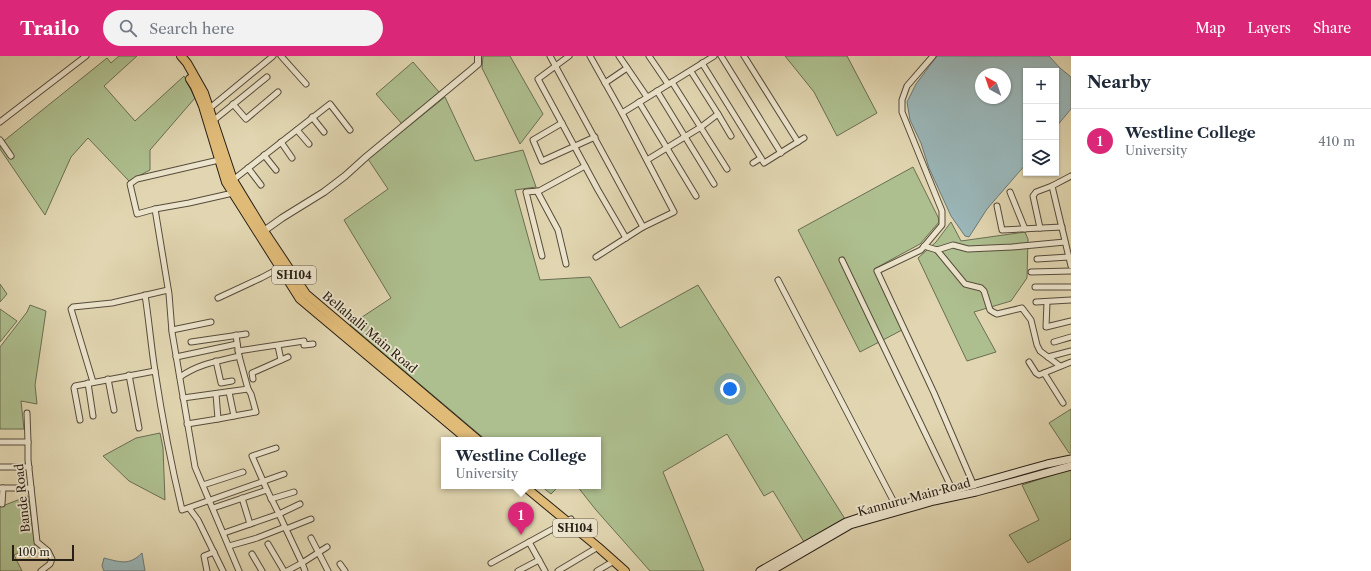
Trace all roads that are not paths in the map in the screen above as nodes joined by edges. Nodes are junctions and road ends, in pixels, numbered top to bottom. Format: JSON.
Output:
{"nodes":[{"id":1,"x":86,"y":56,"type":"edge"},
{"id":2,"x":174,"y":56,"type":"edge"},
{"id":3,"x":181,"y":56,"type":"edge"},
{"id":4,"x":274,"y":56,"type":"edge"},
{"id":5,"x":281,"y":56,"type":"edge"},
{"id":6,"x":478,"y":56,"type":"edge"},
{"id":7,"x":550,"y":56,"type":"edge"},
{"id":8,"x":569,"y":56,"type":"edge"},
{"id":9,"x":590,"y":56,"type":"edge"},
{"id":10,"x":619,"y":56,"type":"edge"},
{"id":11,"x":649,"y":56,"type":"edge"},
{"id":12,"x":714,"y":56,"type":"edge"},
{"id":13,"x":721,"y":56,"type":"edge"},
{"id":14,"x":744,"y":56,"type":"edge"},
{"id":15,"x":933,"y":56,"type":"edge"},
{"id":16,"x":702,"y":63,"type":"junction"},
{"id":17,"x":555,"y":65,"type":"junction"},
{"id":18,"x":627,"y":68,"type":"junction"},
{"id":19,"x":692,"y":73,"type":"dead end"},
{"id":20,"x":267,"y":77,"type":"dead end"},
{"id":21,"x":605,"y":83,"type":"junction"},
{"id":22,"x":670,"y":83,"type":"junction"},
{"id":23,"x":306,"y":84,"type":"dead end"},
{"id":24,"x":657,"y":91,"type":"junction"},
{"id":25,"x":278,"y":92,"type":"dead end"},
{"id":26,"x":647,"y":97,"type":"junction"},
{"id":27,"x":639,"y":102,"type":"junction"},
{"id":28,"x":233,"y":104,"type":"junction"},
{"id":29,"x":210,"y":108,"type":"junction"},
{"id":30,"x":622,"y":113,"type":"junction"},
{"id":31,"x":718,"y":114,"type":"junction"},
{"id":32,"x":312,"y":117,"type":"junction"},
{"id":33,"x":214,"y":120,"type":"junction"},
{"id":34,"x":0,"y":122,"type":"edge"},
{"id":35,"x":562,"y":123,"type":"junction"},
{"id":36,"x":701,"y":127,"type":"junction"},
{"id":37,"x":297,"y":130,"type":"junction"},
{"id":38,"x":350,"y":130,"type":"dead end"},
{"id":39,"x":324,"y":132,"type":"dead end"},
{"id":40,"x":731,"y":136,"type":"dead end"},
{"id":41,"x":595,"y":137,"type":"junction"},
{"id":42,"x":685,"y":137,"type":"junction"},
{"id":43,"x":804,"y":138,"type":"dead end"},
{"id":44,"x":0,"y":140,"type":"edge"},
{"id":45,"x":281,"y":142,"type":"junction"},
{"id":46,"x":798,"y":142,"type":"junction"},
{"id":47,"x":309,"y":144,"type":"dead end"},
{"id":48,"x":574,"y":146,"type":"junction"},
{"id":49,"x":667,"y":147,"type":"junction"},
{"id":50,"x":781,"y":152,"type":"junction"},
{"id":51,"x":264,"y":155,"type":"junction"},
{"id":52,"x":12,"y":156,"type":"dead end"},
{"id":53,"x":292,"y":158,"type":"dead end"},
{"id":54,"x":761,"y":158,"type":"junction"},
{"id":55,"x":219,"y":160,"type":"junction"},
{"id":56,"x":647,"y":160,"type":"junction"},
{"id":57,"x":753,"y":163,"type":"dead end"},
{"id":58,"x":585,"y":166,"type":"junction"},
{"id":59,"x":248,"y":168,"type":"junction"},
{"id":60,"x":727,"y":169,"type":"dead end"},
{"id":61,"x":276,"y":170,"type":"dead end"},
{"id":62,"x":1071,"y":176,"type":"edge"},
{"id":63,"x":233,"y":180,"type":"junction"},
{"id":64,"x":714,"y":184,"type":"dead end"},
{"id":65,"x":261,"y":185,"type":"dead end"},
{"id":66,"x":1052,"y":186,"type":"junction"},
{"id":67,"x":537,"y":191,"type":"junction"},
{"id":68,"x":1010,"y":192,"type":"dead end"},
{"id":69,"x":233,"y":193,"type":"junction"},
{"id":70,"x":696,"y":196,"type":"dead end"},
{"id":71,"x":997,"y":206,"type":"dead end"},
{"id":72,"x":155,"y":209,"type":"junction"},
{"id":73,"x":643,"y":227,"type":"junction"},
{"id":74,"x":1062,"y":227,"type":"junction"},
{"id":75,"x":1040,"y":228,"type":"junction"},
{"id":76,"x":1025,"y":229,"type":"junction"},
{"id":77,"x":261,"y":233,"type":"junction"},
{"id":78,"x":626,"y":238,"type":"junction"},
{"id":79,"x":1066,"y":242,"type":"junction"},
{"id":80,"x":924,"y":246,"type":"junction"},
{"id":81,"x":937,"y":250,"type":"junction"},
{"id":82,"x":542,"y":256,"type":"dead end"},
{"id":83,"x":596,"y":257,"type":"dead end"},
{"id":84,"x":1069,"y":257,"type":"junction"},
{"id":85,"x":1037,"y":259,"type":"dead end"},
{"id":86,"x":842,"y":260,"type":"dead end"},
{"id":87,"x":566,"y":264,"type":"dead end"},
{"id":88,"x":1071,"y":266,"type":"edge"},
{"id":89,"x":280,"y":268,"type":"junction"},
{"id":90,"x":1071,"y":271,"type":"edge"},
{"id":91,"x":1031,"y":272,"type":"dead end"},
{"id":92,"x":778,"y":280,"type":"dead end"},
{"id":93,"x":1035,"y":287,"type":"dead end"},
{"id":94,"x":1071,"y":287,"type":"edge"},
{"id":95,"x":168,"y":290,"type":"junction"},
{"id":96,"x":145,"y":295,"type":"junction"},
{"id":97,"x":218,"y":298,"type":"dead end"},
{"id":98,"x":1071,"y":300,"type":"edge"},
{"id":99,"x":1036,"y":302,"type":"dead end"},
{"id":100,"x":1047,"y":302,"type":"junction"},
{"id":101,"x":1071,"y":320,"type":"edge"},
{"id":102,"x":211,"y":322,"type":"dead end"},
{"id":103,"x":172,"y":330,"type":"junction"},
{"id":104,"x":246,"y":334,"type":"dead end"},
{"id":105,"x":236,"y":335,"type":"junction"},
{"id":106,"x":1071,"y":338,"type":"edge"},
{"id":107,"x":191,"y":342,"type":"dead end"},
{"id":108,"x":1054,"y":342,"type":"dead end"},
{"id":109,"x":237,"y":344,"type":"junction"},
{"id":110,"x":313,"y":344,"type":"dead end"},
{"id":111,"x":278,"y":346,"type":"junction"},
{"id":112,"x":1071,"y":351,"type":"edge"},
{"id":113,"x":239,"y":354,"type":"junction"},
{"id":114,"x":176,"y":357,"type":"junction"},
{"id":115,"x":288,"y":357,"type":"dead end"},
{"id":116,"x":1048,"y":357,"type":"junction"},
{"id":117,"x":281,"y":360,"type":"junction"},
{"id":118,"x":216,"y":361,"type":"junction"},
{"id":119,"x":1028,"y":362,"type":"dead end"},
{"id":120,"x":1071,"y":362,"type":"edge"},
{"id":121,"x":1060,"y":366,"type":"junction"},
{"id":122,"x":155,"y":371,"type":"junction"},
{"id":123,"x":1044,"y":373,"type":"junction"},
{"id":124,"x":129,"y":375,"type":"junction"},
{"id":125,"x":180,"y":377,"type":"junction"},
{"id":126,"x":108,"y":379,"type":"junction"},
{"id":127,"x":253,"y":379,"type":"dead end"},
{"id":128,"x":232,"y":381,"type":"dead end"},
{"id":129,"x":90,"y":383,"type":"junction"},
{"id":130,"x":248,"y":389,"type":"junction"},
{"id":131,"x":229,"y":392,"type":"junction"},
{"id":132,"x":216,"y":394,"type":"junction"},
{"id":133,"x":183,"y":398,"type":"junction"},
{"id":134,"x":1063,"y":403,"type":"dead end"},
{"id":135,"x":114,"y":410,"type":"dead end"},
{"id":136,"x":27,"y":413,"type":"dead end"},
{"id":137,"x":93,"y":416,"type":"dead end"},
{"id":138,"x":234,"y":416,"type":"junction"},
{"id":139,"x":218,"y":419,"type":"junction"},
{"id":140,"x":80,"y":420,"type":"dead end"},
{"id":141,"x":188,"y":424,"type":"junction"},
{"id":142,"x":139,"y":428,"type":"dead end"},
{"id":143,"x":464,"y":437,"type":"edge"},
{"id":144,"x":474,"y":437,"type":"edge"},
{"id":145,"x":0,"y":442,"type":"edge"},
{"id":146,"x":28,"y":442,"type":"junction"},
{"id":147,"x":276,"y":448,"type":"dead end"},
{"id":148,"x":1071,"y":459,"type":"edge"},
{"id":149,"x":1071,"y":466,"type":"edge"},
{"id":150,"x":0,"y":467,"type":"edge"},
{"id":151,"x":28,"y":467,"type":"junction"},
{"id":152,"x":243,"y":472,"type":"dead end"},
{"id":153,"x":284,"y":474,"type":"dead end"},
{"id":154,"x":263,"y":481,"type":"junction"},
{"id":155,"x":203,"y":485,"type":"junction"},
{"id":156,"x":2,"y":488,"type":"edge"},
{"id":157,"x":31,"y":488,"type":"junction"},
{"id":158,"x":975,"y":488,"type":"junction"},
{"id":159,"x":528,"y":489,"type":"edge"},
{"id":160,"x":535,"y":489,"type":"edge"},
{"id":161,"x":267,"y":490,"type":"junction"},
{"id":162,"x":953,"y":490,"type":"junction"},
{"id":163,"x":294,"y":492,"type":"dead end"},
{"id":164,"x":242,"y":498,"type":"junction"},
{"id":165,"x":272,"y":499,"type":"junction"},
{"id":166,"x":210,"y":500,"type":"junction"},
{"id":167,"x":2,"y":504,"type":"dead end"},
{"id":168,"x":300,"y":504,"type":"dead end"},
{"id":169,"x":896,"y":506,"type":"junction"},
{"id":170,"x":189,"y":508,"type":"junction"},
{"id":171,"x":213,"y":508,"type":"junction"},
{"id":172,"x":279,"y":514,"type":"junction"},
{"id":173,"x":311,"y":519,"type":"dead end"},
{"id":174,"x":569,"y":520,"type":"junction"},
{"id":175,"x":250,"y":524,"type":"junction"},
{"id":176,"x":285,"y":528,"type":"junction"},
{"id":177,"x":224,"y":533,"type":"junction"},
{"id":178,"x":311,"y":538,"type":"dead end"},
{"id":179,"x":529,"y":542,"type":"junction"},
{"id":180,"x":268,"y":544,"type":"dead end"},
{"id":181,"x":229,"y":546,"type":"junction"},
{"id":182,"x":327,"y":547,"type":"dead end"},
{"id":183,"x":598,"y":547,"type":"junction"},
{"id":184,"x":214,"y":552,"type":"junction"},
{"id":185,"x":319,"y":553,"type":"junction"},
{"id":186,"x":252,"y":554,"type":"dead end"},
{"id":187,"x":538,"y":560,"type":"junction"},
{"id":188,"x":614,"y":561,"type":"junction"},
{"id":189,"x":302,"y":563,"type":"junction"},
{"id":190,"x":491,"y":563,"type":"dead end"},
{"id":191,"x":340,"y":564,"type":"dead end"},
{"id":192,"x":42,"y":571,"type":"edge"},
{"id":193,"x":207,"y":571,"type":"edge"},
{"id":194,"x":223,"y":571,"type":"edge"},
{"id":195,"x":239,"y":571,"type":"edge"},
{"id":196,"x":262,"y":571,"type":"edge"},
{"id":197,"x":284,"y":571,"type":"edge"},
{"id":198,"x":288,"y":571,"type":"edge"},
{"id":199,"x":305,"y":571,"type":"edge"},
{"id":200,"x":328,"y":571,"type":"edge"},
{"id":201,"x":345,"y":571,"type":"edge"},
{"id":202,"x":518,"y":571,"type":"edge"},
{"id":203,"x":545,"y":571,"type":"edge"},
{"id":204,"x":558,"y":571,"type":"edge"},
{"id":205,"x":597,"y":571,"type":"edge"},
{"id":206,"x":625,"y":571,"type":"edge"},
{"id":207,"x":632,"y":571,"type":"edge"},
{"id":208,"x":762,"y":571,"type":"edge"},
{"id":209,"x":771,"y":571,"type":"edge"}],
"edges":[{"from":1,"to":34,"type":"street"},
{"from":2,"to":55,"type":"main road","name":"Bellahalli Main Road","number":"SH104"},
{"from":3,"to":29,"type":"main road","name":"Bellahalli Main Road","number":"SH104"},
{"from":4,"to":29,"type":"street"},
{"from":5,"to":23,"type":"street"},
{"from":6,"to":77,"type":"street"},
{"from":7,"to":17,"type":"street"},
{"from":8,"to":17,"type":"street"},
{"from":9,"to":21,"type":"street"},
{"from":10,"to":18,"type":"street"},
{"from":11,"to":22,"type":"street"},
{"from":12,"to":16,"type":"street"},
{"from":13,"to":50,"type":"street"},
{"from":14,"to":46,"type":"street"},
{"from":15,"to":80,"type":"street"},
{"from":16,"to":22,"type":"street"},
{"from":16,"to":54,"type":"street"},
{"from":17,"to":35,"type":"street"},
{"from":17,"to":41,"type":"street"},
{"from":18,"to":21,"type":"street"},
{"from":18,"to":26,"type":"street"},
{"from":19,"to":31,"type":"street"},
{"from":20,"to":28,"type":"street"},
{"from":21,"to":30,"type":"street"},
{"from":22,"to":24,"type":"street"},
{"from":22,"to":36,"type":"street"},
{"from":24,"to":26,"type":"street"},
{"from":24,"to":42,"type":"street"},
{"from":25,"to":28,"type":"street"},
{"from":26,"to":27,"type":"street"},
{"from":27,"to":30,"type":"street"},
{"from":27,"to":49,"type":"street"},
{"from":28,"to":33,"type":"street"},
{"from":29,"to":33,"type":"main road","name":"Bellahalli Main Road","number":"SH104"},
{"from":30,"to":56,"type":"street"},
{"from":31,"to":36,"type":"street"},
{"from":31,"to":40,"type":"street"},
{"from":32,"to":37,"type":"street"},
{"from":32,"to":38,"type":"street"},
{"from":32,"to":39,"type":"street"},
{"from":33,"to":63,"type":"main road","name":"Bellahalli Main Road","number":"SH104"},
{"from":35,"to":48,"type":"street"},
{"from":35,"to":48,"type":"street"},
{"from":36,"to":42,"type":"street"},
{"from":36,"to":60,"type":"street"},
{"from":37,"to":45,"type":"street"},
{"from":37,"to":47,"type":"street"},
{"from":41,"to":48,"type":"street"},
{"from":41,"to":73,"type":"street"},
{"from":42,"to":49,"type":"street"},
{"from":42,"to":64,"type":"street"},
{"from":43,"to":46,"type":"street"},
{"from":44,"to":52,"type":"street"},
{"from":45,"to":51,"type":"street"},
{"from":45,"to":53,"type":"street"},
{"from":46,"to":50,"type":"street"},
{"from":48,"to":58,"type":"street"},
{"from":49,"to":56,"type":"street"},
{"from":49,"to":70,"type":"street"},
{"from":50,"to":54,"type":"street"},
{"from":51,"to":59,"type":"street"},
{"from":51,"to":61,"type":"street"},
{"from":54,"to":57,"type":"street"},
{"from":55,"to":69,"type":"main road","name":"Bellahalli Main Road","number":"SH104"},
{"from":55,"to":72,"type":"street"},
{"from":56,"to":73,"type":"street"},
{"from":58,"to":67,"type":"street"},
{"from":58,"to":78,"type":"street"},
{"from":59,"to":63,"type":"street"},
{"from":59,"to":65,"type":"street"},
{"from":62,"to":66,"type":"street"},
{"from":63,"to":77,"type":"main road","name":"Bellahalli Main Road","number":"SH104"},
{"from":66,"to":74,"type":"street"},
{"from":66,"to":75,"type":"street"},
{"from":67,"to":82,"type":"street"},
{"from":67,"to":87,"type":"street"},
{"from":68,"to":76,"type":"street"},
{"from":69,"to":72,"type":"street"},
{"from":69,"to":77,"type":"main road","name":"Bellahalli Main Road","number":"SH104"},
{"from":71,"to":76,"type":"street"},
{"from":72,"to":95,"type":"street"},
{"from":73,"to":78,"type":"street"},
{"from":74,"to":75,"type":"street"},
{"from":74,"to":79,"type":"street"},
{"from":75,"to":76,"type":"street"},
{"from":77,"to":89,"type":"main road","name":"Bellahalli Main Road","number":"SH104"},
{"from":77,"to":144,"type":"main road","name":"Bellahalli Main Road","number":"SH104"},
{"from":78,"to":83,"type":"street"},
{"from":79,"to":81,"type":"street"},
{"from":79,"to":84,"type":"street"},
{"from":80,"to":81,"type":"street"},
{"from":80,"to":158,"type":"street"},
{"from":81,"to":116,"type":"street"},
{"from":84,"to":85,"type":"street"},
{"from":84,"to":88,"type":"street"},
{"from":86,"to":162,"type":"street"},
{"from":89,"to":97,"type":"street"},
{"from":89,"to":143,"type":"main road","name":"Bellahalli Main Road","number":"SH104"},
{"from":90,"to":91,"type":"street"},
{"from":92,"to":169,"type":"street"},
{"from":93,"to":94,"type":"street"},
{"from":95,"to":96,"type":"street"},
{"from":95,"to":103,"type":"street"},
{"from":96,"to":122,"type":"street"},
{"from":96,"to":129,"type":"street"},
{"from":98,"to":100,"type":"street"},
{"from":99,"to":100,"type":"street"},
{"from":100,"to":101,"type":"street"},
{"from":102,"to":103,"type":"street"},
{"from":103,"to":114,"type":"street"},
{"from":104,"to":105,"type":"street"},
{"from":105,"to":107,"type":"street"},
{"from":105,"to":109,"type":"street"},
{"from":106,"to":108,"type":"street"},
{"from":109,"to":113,"type":"street"},
{"from":109,"to":114,"type":"street"},
{"from":110,"to":111,"type":"street"},
{"from":111,"to":113,"type":"street"},
{"from":111,"to":117,"type":"street"},
{"from":112,"to":116,"type":"street"},
{"from":113,"to":118,"type":"street"},
{"from":113,"to":130,"type":"street"},
{"from":114,"to":125,"type":"street"},
{"from":115,"to":117,"type":"street"},
{"from":116,"to":121,"type":"street"},
{"from":117,"to":127,"type":"street"},
{"from":118,"to":125,"type":"street"},
{"from":118,"to":128,"type":"street"},
{"from":119,"to":123,"type":"street"},
{"from":120,"to":121,"type":"street"},
{"from":121,"to":123,"type":"street"},
{"from":122,"to":124,"type":"street"},
{"from":122,"to":170,"type":"street"},
{"from":123,"to":134,"type":"street"},
{"from":124,"to":126,"type":"street"},
{"from":124,"to":142,"type":"street"},
{"from":125,"to":133,"type":"street"},
{"from":126,"to":129,"type":"street"},
{"from":126,"to":135,"type":"street"},
{"from":129,"to":137,"type":"street"},
{"from":129,"to":140,"type":"street"},
{"from":130,"to":131,"type":"street"},
{"from":130,"to":138,"type":"street"},
{"from":131,"to":132,"type":"street"},
{"from":131,"to":138,"type":"street"},
{"from":132,"to":133,"type":"street"},
{"from":132,"to":139,"type":"street"},
{"from":133,"to":141,"type":"street"},
{"from":136,"to":146,"type":"street","name":"Bande Road"},
{"from":138,"to":139,"type":"street"},
{"from":139,"to":141,"type":"street"},
{"from":141,"to":155,"type":"street"},
{"from":145,"to":146,"type":"street"},
{"from":146,"to":151,"type":"street","name":"Bande Road"},
{"from":147,"to":154,"type":"street"},
{"from":148,"to":158,"type":"main road"},
{"from":149,"to":158,"type":"main road","name":"Kannuru Main Road"},
{"from":150,"to":151,"type":"street"},
{"from":151,"to":157,"type":"street","name":"Bande Road"},
{"from":152,"to":155,"type":"street"},
{"from":153,"to":154,"type":"street"},
{"from":154,"to":161,"type":"street"},
{"from":154,"to":166,"type":"street"},
{"from":155,"to":166,"type":"street"},
{"from":156,"to":157,"type":"street"},
{"from":156,"to":167,"type":"street"},
{"from":157,"to":192,"type":"street","name":"Bande Road"},
{"from":158,"to":162,"type":"main road"},
{"from":158,"to":209,"type":"main road","name":"Kannuru Main Road"},
{"from":159,"to":174,"type":"main road","number":"SH104"},
{"from":160,"to":174,"type":"main road","number":"SH104"},
{"from":161,"to":164,"type":"street"},
{"from":161,"to":165,"type":"street"},
{"from":162,"to":169,"type":"main road"},
{"from":163,"to":165,"type":"street"},
{"from":164,"to":171,"type":"street"},
{"from":164,"to":175,"type":"street"},
{"from":165,"to":172,"type":"street"},
{"from":166,"to":170,"type":"street"},
{"from":166,"to":171,"type":"street"},
{"from":168,"to":172,"type":"street"},
{"from":169,"to":208,"type":"main road"},
{"from":170,"to":184,"type":"street"},
{"from":171,"to":177,"type":"street"},
{"from":172,"to":175,"type":"street"},
{"from":172,"to":176,"type":"street"},
{"from":173,"to":176,"type":"street"},
{"from":174,"to":179,"type":"street"},
{"from":174,"to":183,"type":"main road","number":"SH104"},
{"from":174,"to":207,"type":"main road","number":"SH104"},
{"from":175,"to":177,"type":"street"},
{"from":176,"to":181,"type":"street"},
{"from":176,"to":189,"type":"street"},
{"from":177,"to":181,"type":"street"},
{"from":178,"to":185,"type":"street"},
{"from":179,"to":187,"type":"street"},
{"from":179,"to":190,"type":"street"},
{"from":180,"to":197,"type":"street"},
{"from":181,"to":195,"type":"street"},
{"from":182,"to":185,"type":"street"},
{"from":183,"to":188,"type":"main road","number":"SH104"},
{"from":183,"to":204,"type":"street"},
{"from":184,"to":193,"type":"street"},
{"from":184,"to":194,"type":"street"},
{"from":185,"to":189,"type":"street"},
{"from":185,"to":200,"type":"street"},
{"from":186,"to":196,"type":"street"},
{"from":187,"to":202,"type":"street"},
{"from":187,"to":203,"type":"street"},
{"from":188,"to":205,"type":"street"},
{"from":188,"to":206,"type":"main road","number":"SH104"},
{"from":189,"to":198,"type":"street"},
{"from":189,"to":199,"type":"street"},
{"from":191,"to":201,"type":"street"}]}
